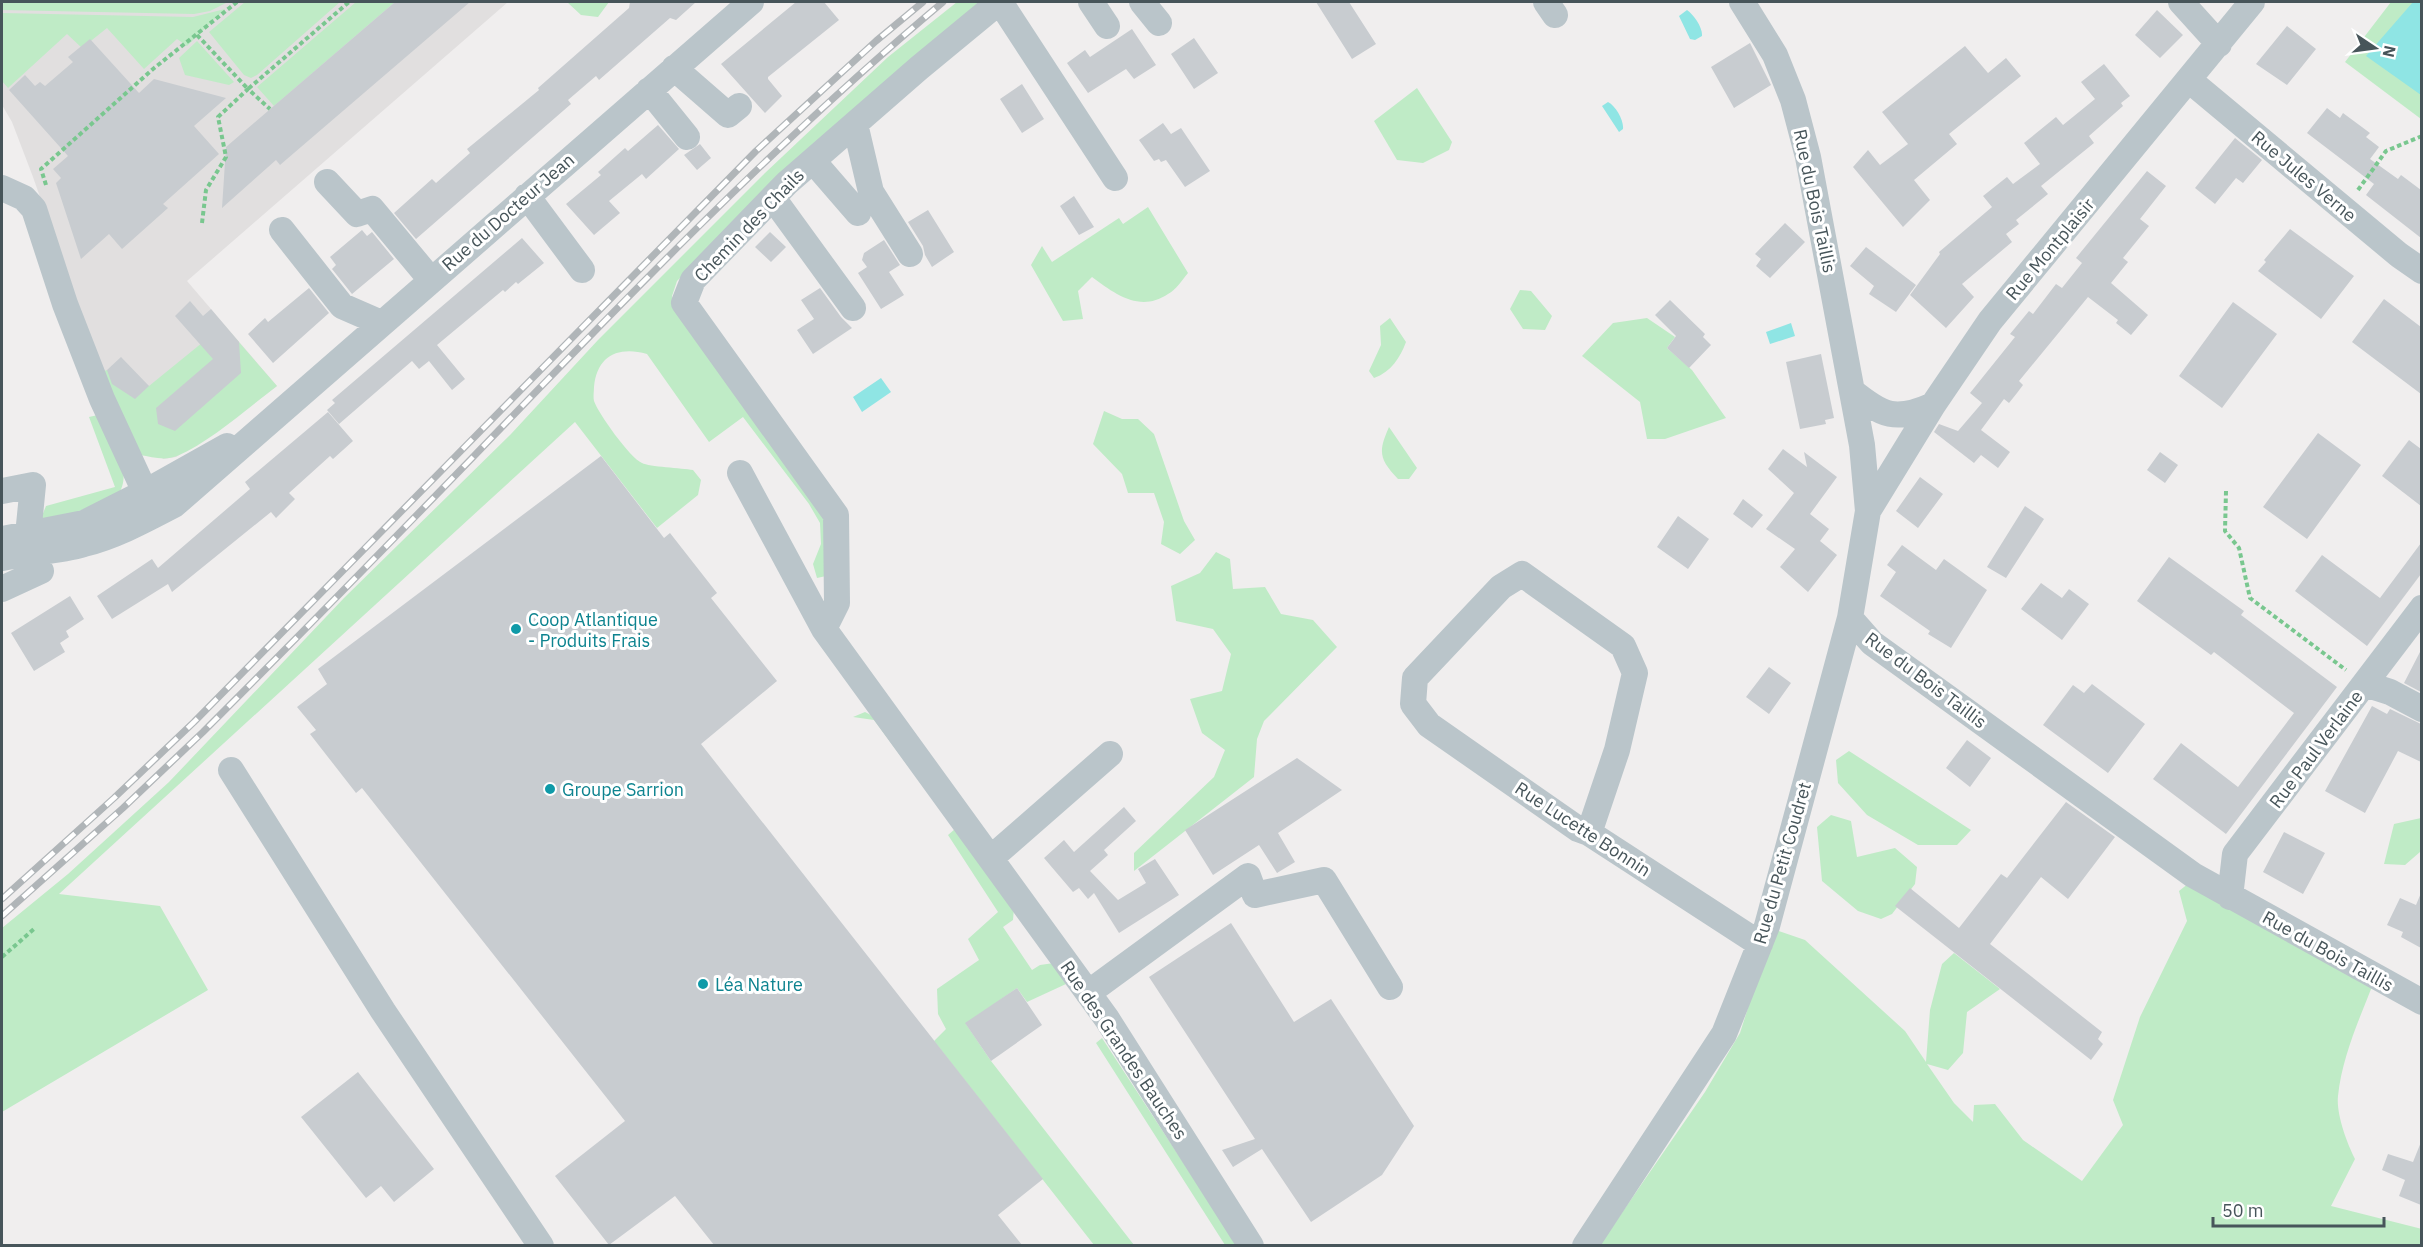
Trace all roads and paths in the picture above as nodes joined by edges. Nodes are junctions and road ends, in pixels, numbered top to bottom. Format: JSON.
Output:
{"nodes":[{"id":1,"x":237,"y":2,"type":"edge"},
{"id":2,"x":349,"y":2,"type":"edge"},
{"id":3,"x":751,"y":2,"type":"edge"},
{"id":4,"x":1000,"y":2,"type":"edge"},
{"id":5,"x":1091,"y":2,"type":"edge"},
{"id":6,"x":1142,"y":2,"type":"edge"},
{"id":7,"x":1742,"y":2,"type":"edge"},
{"id":8,"x":2181,"y":2,"type":"edge"},
{"id":9,"x":2252,"y":2,"type":"edge"},
{"id":10,"x":1159,"y":23,"type":"dead end"},
{"id":11,"x":1107,"y":26,"type":"dead end"},
{"id":12,"x":197,"y":35,"type":"junction"},
{"id":13,"x":2219,"y":44,"type":"junction"},
{"id":14,"x":674,"y":68,"type":"junction"},
{"id":15,"x":2189,"y":80,"type":"junction"},
{"id":16,"x":248,"y":89,"type":"junction"},
{"id":17,"x":649,"y":90,"type":"junction"},
{"id":18,"x":739,"y":106,"type":"dead end"},
{"id":19,"x":270,"y":110,"type":"dead end"},
{"id":20,"x":855,"y":124,"type":"junction"},
{"id":21,"x":2421,"y":136,"type":"edge"},
{"id":22,"x":687,"y":137,"type":"dead end"},
{"id":23,"x":813,"y":161,"type":"junction"},
{"id":24,"x":1115,"y":178,"type":"dead end"},
{"id":25,"x":327,"y":182,"type":"dead end"},
{"id":26,"x":2,"y":188,"type":"edge"},
{"id":27,"x":48,"y":190,"type":"dead end"},
{"id":28,"x":527,"y":196,"type":"junction"},
{"id":29,"x":773,"y":198,"type":"junction"},
{"id":30,"x":2344,"y":209,"type":"junction"},
{"id":31,"x":858,"y":213,"type":"dead end"},
{"id":32,"x":202,"y":223,"type":"dead end"},
{"id":33,"x":282,"y":230,"type":"dead end"},
{"id":34,"x":910,"y":254,"type":"dead end"},
{"id":35,"x":582,"y":270,"type":"dead end"},
{"id":36,"x":2421,"y":271,"type":"edge"},
{"id":37,"x":431,"y":280,"type":"junction"},
{"id":38,"x":853,"y":308,"type":"dead end"},
{"id":39,"x":381,"y":323,"type":"junction"},
{"id":40,"x":1852,"y":391,"type":"junction"},
{"id":41,"x":1933,"y":405,"type":"junction"},
{"id":42,"x":266,"y":423,"type":"junction"},
{"id":43,"x":1913,"y":438,"type":"junction"},
{"id":44,"x":1862,"y":445,"type":"junction"},
{"id":45,"x":740,"y":473,"type":"dead end"},
{"id":46,"x":2226,"y":490,"type":"dead end"},
{"id":47,"x":2,"y":491,"type":"edge"},
{"id":48,"x":145,"y":492,"type":"junction"},
{"id":49,"x":1868,"y":511,"type":"junction"},
{"id":50,"x":147,"y":518,"type":"junction"},
{"id":51,"x":28,"y":535,"type":"junction"},
{"id":52,"x":2,"y":539,"type":"edge"},
{"id":53,"x":2,"y":558,"type":"edge"},
{"id":54,"x":42,"y":571,"type":"dead end"},
{"id":55,"x":2,"y":589,"type":"edge"},
{"id":56,"x":2421,"y":608,"type":"edge"},
{"id":57,"x":1850,"y":618,"type":"junction"},
{"id":58,"x":824,"y":629,"type":"junction"},
{"id":59,"x":2365,"y":684,"type":"junction"},
{"id":60,"x":2421,"y":709,"type":"edge"},
{"id":61,"x":1110,"y":754,"type":"dead end"},
{"id":62,"x":231,"y":770,"type":"dead end"},
{"id":63,"x":1589,"y":833,"type":"junction"},
{"id":64,"x":991,"y":858,"type":"junction"},
{"id":65,"x":2230,"y":897,"type":"junction"},
{"id":66,"x":34,"y":929,"type":"dead end"},
{"id":67,"x":1760,"y":945,"type":"junction"},
{"id":68,"x":2,"y":957,"type":"edge"},
{"id":69,"x":1390,"y":987,"type":"dead end"},
{"id":70,"x":1088,"y":993,"type":"junction"},
{"id":71,"x":2421,"y":1002,"type":"edge"},
{"id":72,"x":541,"y":1245,"type":"edge"},
{"id":73,"x":1251,"y":1245,"type":"edge"},
{"id":74,"x":1585,"y":1245,"type":"edge"}],
"edges":[{"from":1,"to":12,"type":"path"},
{"from":2,"to":16,"type":"path"},
{"from":3,"to":14,"type":"street","name":"Rue du Docteur Jean"},
{"from":4,"to":20,"type":"street","name":"Chemin des Chails"},
{"from":4,"to":24,"type":"street","name":"Chemin des Chails"},
{"from":5,"to":11,"type":"street"},
{"from":6,"to":10,"type":"street"},
{"from":7,"to":40,"type":"street","name":"Rue du Bois Taillis"},
{"from":8,"to":13,"type":"street"},
{"from":9,"to":13,"type":"street","name":"Rue Montplaisir"},
{"from":12,"to":16,"type":"path"},
{"from":12,"to":27,"type":"path"},
{"from":13,"to":15,"type":"street","name":"Rue Montplaisir"},
{"from":14,"to":17,"type":"street","name":"Rue du Docteur Jean"},
{"from":14,"to":18,"type":"street"},
{"from":15,"to":30,"type":"street","name":"Rue Jules Verne"},
{"from":15,"to":41,"type":"street","name":"Rue Montplaisir"},
{"from":16,"to":19,"type":"path"},
{"from":16,"to":32,"type":"path"},
{"from":17,"to":22,"type":"street"},
{"from":17,"to":28,"type":"street","name":"Rue du Docteur Jean"},
{"from":20,"to":23,"type":"street","name":"Chemin des Chails"},
{"from":20,"to":34,"type":"street"},
{"from":21,"to":30,"type":"path"},
{"from":23,"to":29,"type":"street","name":"Chemin des Chails"},
{"from":23,"to":31,"type":"street"},
{"from":25,"to":37,"type":"street"},
{"from":26,"to":48,"type":"street"},
{"from":28,"to":35,"type":"street"},
{"from":28,"to":37,"type":"street","name":"Rue du Docteur Jean"},
{"from":29,"to":38,"type":"street"},
{"from":29,"to":58,"type":"street","name":"Chemin des Chails"},
{"from":30,"to":36,"type":"street","name":"Rue Jules Verne"},
{"from":33,"to":39,"type":"street"},
{"from":37,"to":39,"type":"street","name":"Rue du Docteur Jean"},
{"from":39,"to":42,"type":"street","name":"Rue du Docteur Jean"},
{"from":40,"to":41,"type":"street"},
{"from":40,"to":44,"type":"street","name":"Rue du Bois Taillis"},
{"from":41,"to":43,"type":"street","name":"Rue Montplaisir"},
{"from":42,"to":48,"type":"street","name":"Rue du Docteur Jean"},
{"from":42,"to":50,"type":"street","name":"Rue du Docteur Jean"},
{"from":43,"to":44,"type":"street"},
{"from":43,"to":49,"type":"street","name":"Rue Montplaisir"},
{"from":44,"to":49,"type":"street","name":"Rue du Bois Taillis"},
{"from":45,"to":58,"type":"street","name":"Rue des Grandes Bauches"},
{"from":46,"to":59,"type":"path"},
{"from":47,"to":51,"type":"street"},
{"from":48,"to":50,"type":"street"},
{"from":48,"to":51,"type":"street","name":"Rue du Docteur Jean"},
{"from":49,"to":57,"type":"street","name":"Rue du Bois Taillis"},
{"from":50,"to":53,"type":"street","name":"Rue du Docteur Jean"},
{"from":51,"to":52,"type":"street","name":"Rue du Docteur Jean"},
{"from":54,"to":55,"type":"street"},
{"from":56,"to":59,"type":"street","name":"Rue Paul Verlaine"},
{"from":57,"to":65,"type":"street","name":"Rue du Bois Taillis"},
{"from":57,"to":67,"type":"street","name":"Rue du Petit Coudret"},
{"from":58,"to":64,"type":"street","name":"Rue des Grandes Bauches"},
{"from":59,"to":60,"type":"street"},
{"from":59,"to":65,"type":"street","name":"Rue Paul Verlaine"},
{"from":61,"to":64,"type":"street"},
{"from":62,"to":72,"type":"street"},
{"from":63,"to":63,"type":"street","name":"Rue Lucette Bonnin"},
{"from":63,"to":67,"type":"street","name":"Rue Lucette Bonnin"},
{"from":64,"to":70,"type":"street","name":"Rue des Grandes Bauches"},
{"from":65,"to":71,"type":"street","name":"Rue du Bois Taillis"},
{"from":66,"to":68,"type":"path"},
{"from":67,"to":74,"type":"street","name":"Rue du Petit Coudret"},
{"from":69,"to":70,"type":"street"},
{"from":70,"to":73,"type":"street","name":"Rue des Grandes Bauches"}]}
